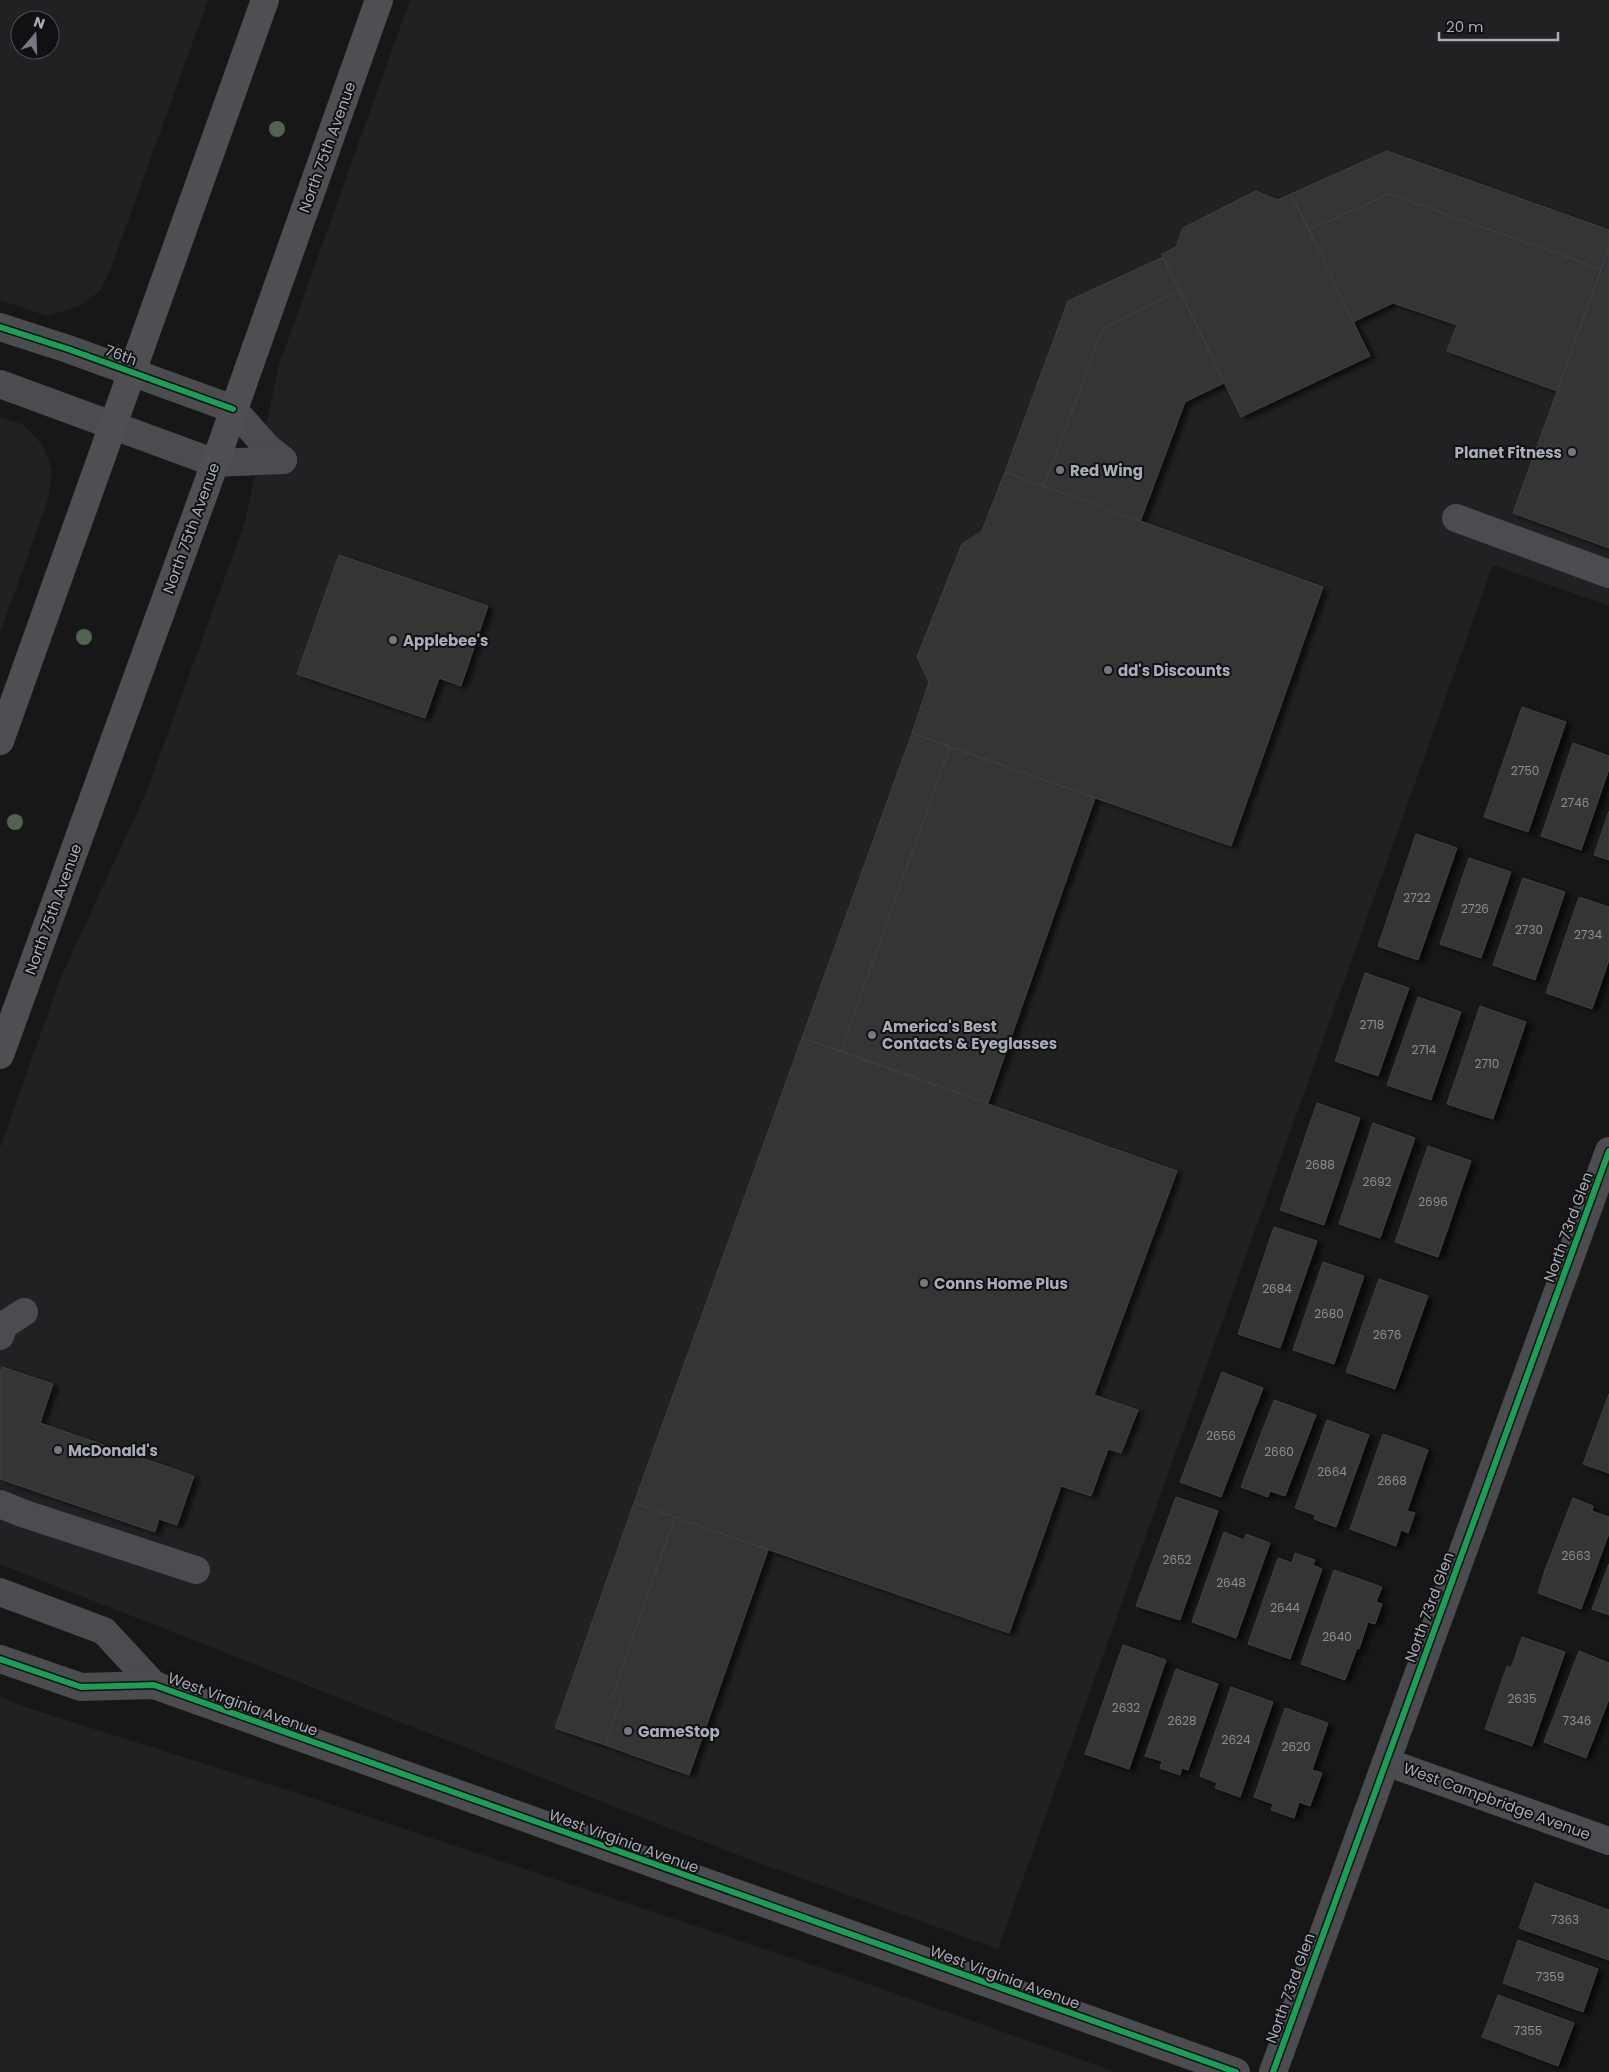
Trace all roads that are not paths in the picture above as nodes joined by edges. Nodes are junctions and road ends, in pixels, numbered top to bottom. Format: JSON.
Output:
{"nodes":[{"id":1,"x":266,"y":0,"type":"edge"},
{"id":2,"x":379,"y":0,"type":"edge"},
{"id":3,"x":0,"y":327,"type":"edge"},
{"id":4,"x":131,"y":372,"type":"junction"},
{"id":5,"x":0,"y":384,"type":"edge"},
{"id":6,"x":233,"y":409,"type":"junction"},
{"id":7,"x":114,"y":424,"type":"junction"},
{"id":8,"x":215,"y":463,"type":"junction"},
{"id":9,"x":1456,"y":518,"type":"dead end"},
{"id":10,"x":1609,"y":574,"type":"edge"},
{"id":11,"x":0,"y":741,"type":"edge"},
{"id":12,"x":0,"y":1055,"type":"edge"},
{"id":13,"x":1609,"y":1151,"type":"edge"},
{"id":14,"x":24,"y":1312,"type":"dead end"},
{"id":15,"x":0,"y":1336,"type":"edge"},
{"id":16,"x":0,"y":1504,"type":"edge"},
{"id":17,"x":196,"y":1570,"type":"dead end"},
{"id":18,"x":0,"y":1592,"type":"edge"},
{"id":19,"x":0,"y":1659,"type":"edge"},
{"id":20,"x":154,"y":1685,"type":"junction"},
{"id":21,"x":1386,"y":1762,"type":"junction"},
{"id":22,"x":1609,"y":1841,"type":"edge"},
{"id":23,"x":1236,"y":2072,"type":"edge"},
{"id":24,"x":1273,"y":2072,"type":"edge"}],
"edges":[{"from":1,"to":4,"type":"main road"},
{"from":2,"to":6,"type":"main road","name":"North 75th Avenue"},
{"from":3,"to":4,"type":"street","name":"76th"},
{"from":4,"to":6,"type":"street","name":"76th"},
{"from":4,"to":7,"type":"main road"},
{"from":5,"to":7,"type":"street"},
{"from":6,"to":8,"type":"main road","name":"North 75th Avenue"},
{"from":6,"to":8,"type":"street"},
{"from":7,"to":8,"type":"street"},
{"from":7,"to":11,"type":"main road"},
{"from":8,"to":12,"type":"main road","name":"North 75th Avenue"},
{"from":9,"to":10,"type":"street"},
{"from":13,"to":21,"type":"street","name":"North 73rd Glen"},
{"from":14,"to":15,"type":"street"},
{"from":16,"to":17,"type":"street"},
{"from":18,"to":20,"type":"street","name":"West Virginia Avenue"},
{"from":19,"to":20,"type":"street","name":"West Virginia Avenue"},
{"from":20,"to":23,"type":"street","name":"West Virginia Avenue"},
{"from":21,"to":22,"type":"street","name":"West Campbridge Avenue"},
{"from":21,"to":24,"type":"street","name":"North 73rd Glen"}]}
